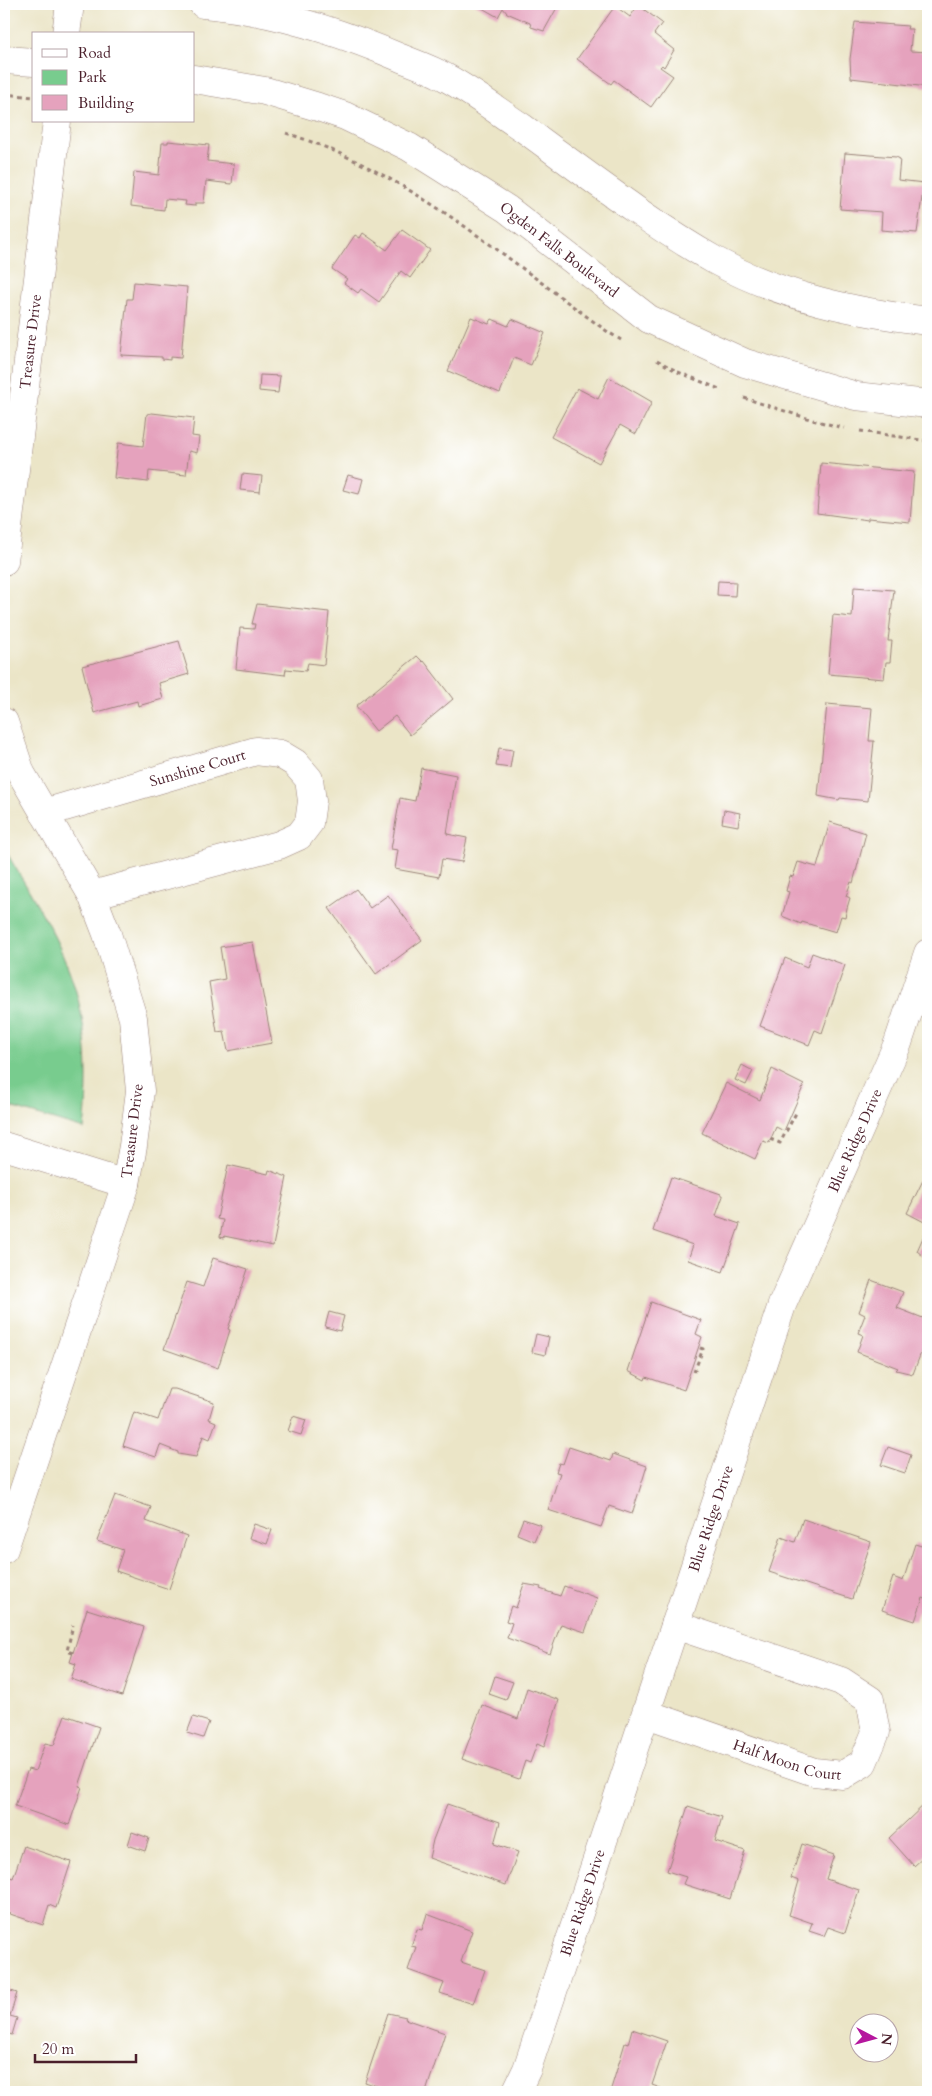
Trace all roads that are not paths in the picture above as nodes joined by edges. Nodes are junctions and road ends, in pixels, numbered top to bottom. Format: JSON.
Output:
{"nodes":[{"id":1,"x":70,"y":4,"type":"edge"},
{"id":2,"x":203,"y":4,"type":"edge"},
{"id":3,"x":66,"y":32,"type":"edge"},
{"id":4,"x":4,"y":60,"type":"edge"},
{"id":5,"x":32,"y":62,"type":"edge"},
{"id":6,"x":195,"y":79,"type":"edge"},
{"id":7,"x":57,"y":122,"type":"edge"},
{"id":8,"x":928,"y":320,"type":"edge"},
{"id":9,"x":928,"y":404,"type":"edge"},
{"id":10,"x":4,"y":561,"type":"edge"},
{"id":11,"x":4,"y":722,"type":"edge"},
{"id":12,"x":44,"y":812,"type":"junction"},
{"id":13,"x":92,"y":895,"type":"junction"},
{"id":14,"x":928,"y":953,"type":"edge"},
{"id":15,"x":4,"y":1146,"type":"edge"},
{"id":16,"x":126,"y":1184,"type":"junction"},
{"id":17,"x":4,"y":1549,"type":"edge"},
{"id":18,"x":676,"y":1625,"type":"junction"},
{"id":19,"x":647,"y":1714,"type":"junction"},
{"id":20,"x":516,"y":2092,"type":"edge"}],
"edges":[{"from":1,"to":3,"type":"street"},
{"from":2,"to":8,"type":"street"},
{"from":4,"to":5,"type":"street"},
{"from":6,"to":9,"type":"street","name":"Ogden Falls Boulevard"},
{"from":7,"to":10,"type":"street","name":"Treasure Drive"},
{"from":11,"to":12,"type":"street","name":"Treasure Drive"},
{"from":12,"to":13,"type":"street","name":"Treasure Drive"},
{"from":12,"to":13,"type":"street","name":"Sunshine Court"},
{"from":13,"to":16,"type":"street","name":"Treasure Drive"},
{"from":14,"to":18,"type":"street","name":"Blue Ridge Drive"},
{"from":15,"to":16,"type":"street"},
{"from":16,"to":17,"type":"street","name":"Treasure Drive"},
{"from":18,"to":19,"type":"street","name":"Blue Ridge Drive"},
{"from":18,"to":19,"type":"street","name":"Half Moon Court"},
{"from":19,"to":20,"type":"street","name":"Blue Ridge Drive"}]}
